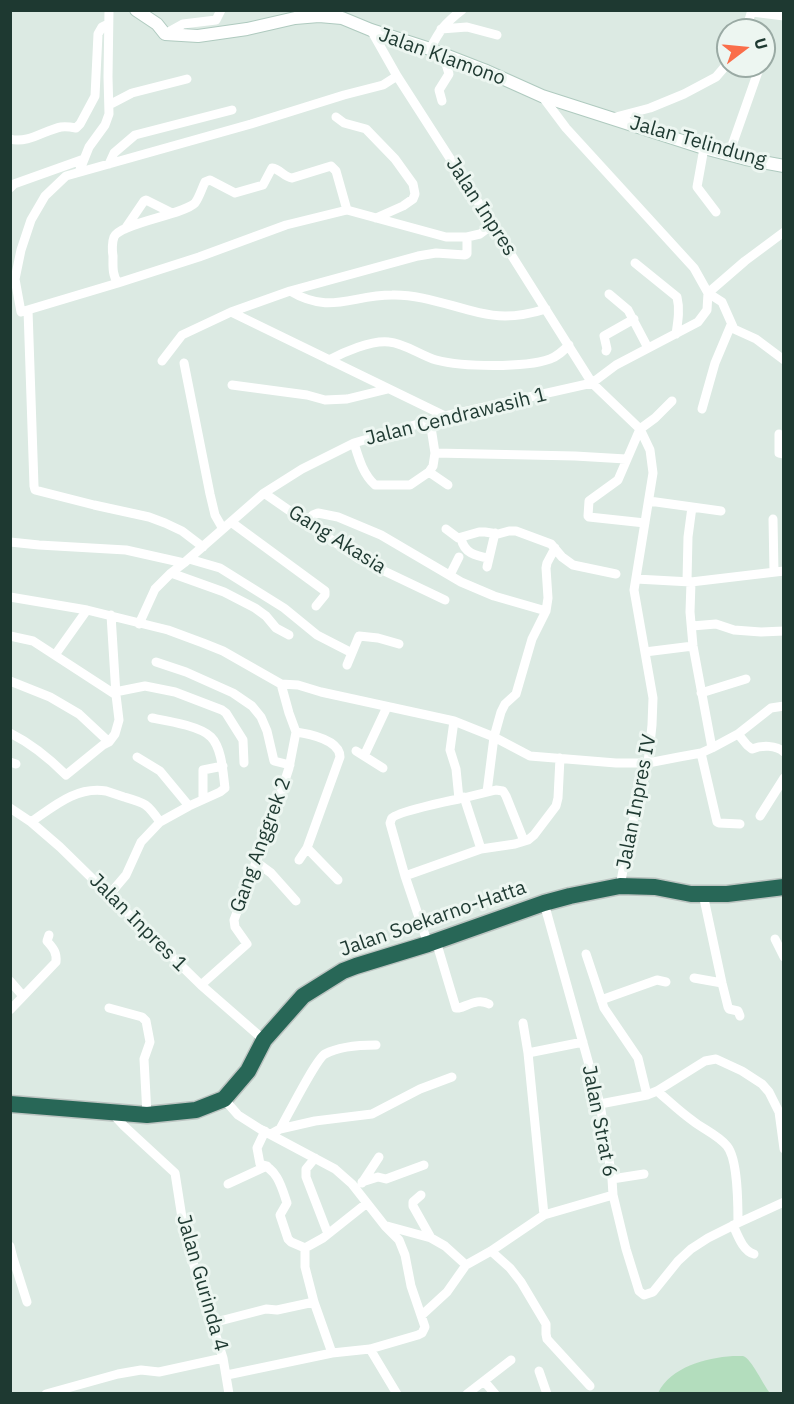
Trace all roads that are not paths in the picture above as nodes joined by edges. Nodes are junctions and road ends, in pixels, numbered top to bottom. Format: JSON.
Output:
{"nodes":[{"id":1,"x":109,"y":10,"type":"edge"},
{"id":2,"x":136,"y":10,"type":"edge"},
{"id":3,"x":221,"y":10,"type":"edge"},
{"id":4,"x":462,"y":10,"type":"edge"},
{"id":5,"x":752,"y":11,"type":"edge"},
{"id":6,"x":294,"y":14,"type":"edge"},
{"id":7,"x":783,"y":16,"type":"edge"},
{"id":8,"x":108,"y":24,"type":"junction"},
{"id":9,"x":441,"y":29,"type":"junction"},
{"id":10,"x":370,"y":30,"type":"junction"},
{"id":11,"x":165,"y":34,"type":"junction"},
{"id":12,"x":497,"y":35,"type":"dead end"},
{"id":13,"x":430,"y":49,"type":"junction"},
{"id":14,"x":443,"y":54,"type":"junction"},
{"id":15,"x":397,"y":76,"type":"junction"},
{"id":16,"x":716,"y":77,"type":"edge"},
{"id":17,"x":756,"y":78,"type":"edge"},
{"id":18,"x":187,"y":79,"type":"dead end"},
{"id":19,"x":542,"y":96,"type":"junction"},
{"id":20,"x":442,"y":101,"type":"dead end"},
{"id":21,"x":109,"y":105,"type":"junction"},
{"id":22,"x":232,"y":110,"type":"dead end"},
{"id":23,"x":336,"y":117,"type":"dead end"},
{"id":24,"x":612,"y":118,"type":"junction"},
{"id":25,"x":10,"y":139,"type":"edge"},
{"id":26,"x":704,"y":147,"type":"junction"},
{"id":27,"x":729,"y":154,"type":"junction"},
{"id":28,"x":84,"y":159,"type":"junction"},
{"id":29,"x":109,"y":164,"type":"junction"},
{"id":30,"x":783,"y":166,"type":"edge"},
{"id":31,"x":79,"y":172,"type":"junction"},
{"id":32,"x":10,"y":188,"type":"edge"},
{"id":33,"x":347,"y":210,"type":"junction"},
{"id":34,"x":716,"y":212,"type":"dead end"},
{"id":35,"x":172,"y":213,"type":"junction"},
{"id":36,"x":376,"y":218,"type":"junction"},
{"id":37,"x":491,"y":222,"type":"junction"},
{"id":38,"x":125,"y":229,"type":"junction"},
{"id":39,"x":783,"y":232,"type":"edge"},
{"id":40,"x":467,"y":237,"type":"junction"},
{"id":41,"x":635,"y":263,"type":"dead end"},
{"id":42,"x":14,"y":267,"type":"edge"},
{"id":43,"x":118,"y":283,"type":"junction"},
{"id":44,"x":290,"y":291,"type":"junction"},
{"id":45,"x":708,"y":293,"type":"junction"},
{"id":46,"x":609,"y":294,"type":"dead end"},
{"id":47,"x":546,"y":309,"type":"junction"},
{"id":48,"x":25,"y":311,"type":"junction"},
{"id":49,"x":231,"y":312,"type":"junction"},
{"id":50,"x":10,"y":315,"type":"edge"},
{"id":51,"x":634,"y":319,"type":"junction"},
{"id":52,"x":731,"y":325,"type":"junction"},
{"id":53,"x":676,"y":334,"type":"junction"},
{"id":54,"x":568,"y":345,"type":"junction"},
{"id":55,"x":648,"y":348,"type":"junction"},
{"id":56,"x":606,"y":351,"type":"dead end"},
{"id":57,"x":328,"y":360,"type":"junction"},
{"id":58,"x":783,"y":360,"type":"edge"},
{"id":59,"x":162,"y":361,"type":"dead end"},
{"id":60,"x":184,"y":363,"type":"dead end"},
{"id":61,"x":592,"y":383,"type":"junction"},
{"id":62,"x":232,"y":385,"type":"dead end"},
{"id":63,"x":388,"y":389,"type":"junction"},
{"id":64,"x":672,"y":401,"type":"dead end"},
{"id":65,"x":702,"y":408,"type":"dead end"},
{"id":66,"x":446,"y":416,"type":"junction"},
{"id":67,"x":430,"y":421,"type":"junction"},
{"id":68,"x":640,"y":429,"type":"junction"},
{"id":69,"x":779,"y":434,"type":"dead end"},
{"id":70,"x":354,"y":443,"type":"junction"},
{"id":71,"x":435,"y":453,"type":"junction"},
{"id":72,"x":783,"y":454,"type":"edge"},
{"id":73,"x":627,"y":459,"type":"junction"},
{"id":74,"x":429,"y":472,"type":"junction"},
{"id":75,"x":448,"y":485,"type":"dead end"},
{"id":76,"x":264,"y":493,"type":"junction"},
{"id":77,"x":649,"y":501,"type":"junction"},
{"id":78,"x":692,"y":507,"type":"junction"},
{"id":79,"x":721,"y":511,"type":"dead end"},
{"id":80,"x":773,"y":519,"type":"dead end"},
{"id":81,"x":231,"y":522,"type":"junction"},
{"id":82,"x":305,"y":522,"type":"junction"},
{"id":83,"x":645,"y":523,"type":"junction"},
{"id":84,"x":223,"y":529,"type":"junction"},
{"id":85,"x":446,"y":529,"type":"dead end"},
{"id":86,"x":495,"y":534,"type":"junction"},
{"id":87,"x":461,"y":538,"type":"junction"},
{"id":88,"x":10,"y":542,"type":"edge"},
{"id":89,"x":202,"y":547,"type":"junction"},
{"id":90,"x":555,"y":548,"type":"junction"},
{"id":91,"x":459,"y":557,"type":"dead end"},
{"id":92,"x":186,"y":561,"type":"junction"},
{"id":93,"x":779,"y":571,"type":"edge"},
{"id":94,"x":171,"y":573,"type":"junction"},
{"id":95,"x":616,"y":574,"type":"dead end"},
{"id":96,"x":450,"y":575,"type":"junction"},
{"id":97,"x":636,"y":579,"type":"junction"},
{"id":98,"x":689,"y":581,"type":"junction"},
{"id":99,"x":10,"y":597,"type":"edge"},
{"id":100,"x":445,"y":600,"type":"dead end"},
{"id":101,"x":316,"y":606,"type":"dead end"},
{"id":102,"x":87,"y":610,"type":"junction"},
{"id":103,"x":546,"y":611,"type":"junction"},
{"id":104,"x":111,"y":615,"type":"junction"},
{"id":105,"x":139,"y":624,"type":"junction"},
{"id":106,"x":692,"y":626,"type":"junction"},
{"id":107,"x":783,"y":631,"type":"edge"},
{"id":108,"x":289,"y":635,"type":"dead end"},
{"id":109,"x":10,"y":636,"type":"edge"},
{"id":110,"x":399,"y":644,"type":"dead end"},
{"id":111,"x":693,"y":646,"type":"junction"},
{"id":112,"x":352,"y":652,"type":"junction"},
{"id":113,"x":645,"y":652,"type":"junction"},
{"id":114,"x":55,"y":656,"type":"junction"},
{"id":115,"x":156,"y":662,"type":"dead end"},
{"id":116,"x":347,"y":665,"type":"dead end"},
{"id":117,"x":746,"y":679,"type":"dead end"},
{"id":118,"x":10,"y":681,"type":"edge"},
{"id":119,"x":281,"y":684,"type":"junction"},
{"id":120,"x":701,"y":693,"type":"junction"},
{"id":121,"x":116,"y":694,"type":"junction"},
{"id":122,"x":387,"y":706,"type":"junction"},
{"id":123,"x":783,"y":706,"type":"edge"},
{"id":124,"x":152,"y":718,"type":"dead end"},
{"id":125,"x":454,"y":721,"type":"junction"},
{"id":126,"x":296,"y":732,"type":"junction"},
{"id":127,"x":10,"y":734,"type":"edge"},
{"id":128,"x":738,"y":734,"type":"junction"},
{"id":129,"x":494,"y":737,"type":"junction"},
{"id":130,"x":109,"y":742,"type":"junction"},
{"id":131,"x":712,"y":748,"type":"junction"},
{"id":132,"x":783,"y":752,"type":"edge"},
{"id":133,"x":701,"y":753,"type":"junction"},
{"id":134,"x":137,"y":757,"type":"dead end"},
{"id":135,"x":560,"y":758,"type":"junction"},
{"id":136,"x":244,"y":763,"type":"dead end"},
{"id":137,"x":648,"y":763,"type":"junction"},
{"id":138,"x":290,"y":765,"type":"junction"},
{"id":139,"x":223,"y":766,"type":"junction"},
{"id":140,"x":383,"y":768,"type":"dead end"},
{"id":141,"x":783,"y":778,"type":"edge"},
{"id":142,"x":487,"y":792,"type":"junction"},
{"id":143,"x":461,"y":798,"type":"junction"},
{"id":144,"x":203,"y":800,"type":"junction"},
{"id":145,"x":189,"y":806,"type":"junction"},
{"id":146,"x":10,"y":808,"type":"edge"},
{"id":147,"x":760,"y":816,"type":"dead end"},
{"id":148,"x":31,"y":822,"type":"junction"},
{"id":149,"x":160,"y":822,"type":"junction"},
{"id":150,"x":740,"y":824,"type":"dead end"},
{"id":151,"x":524,"y":841,"type":"junction"},
{"id":152,"x":307,"y":848,"type":"junction"},
{"id":153,"x":481,"y":849,"type":"junction"},
{"id":154,"x":299,"y":860,"type":"dead end"},
{"id":155,"x":256,"y":862,"type":"junction"},
{"id":156,"x":405,"y":876,"type":"junction"},
{"id":157,"x":338,"y":880,"type":"dead end"},
{"id":158,"x":620,"y":886,"type":"junction"},
{"id":159,"x":783,"y":886,"type":"edge"},
{"id":160,"x":703,"y":894,"type":"junction"},
{"id":161,"x":110,"y":895,"type":"junction"},
{"id":162,"x":296,"y":901,"type":"dead end"},
{"id":163,"x":544,"y":903,"type":"junction"},
{"id":164,"x":49,"y":935,"type":"dead end"},
{"id":165,"x":775,"y":939,"type":"dead end"},
{"id":166,"x":432,"y":942,"type":"junction"},
{"id":167,"x":586,"y":954,"type":"dead end"},
{"id":168,"x":783,"y":957,"type":"edge"},
{"id":169,"x":694,"y":978,"type":"dead end"},
{"id":170,"x":10,"y":981,"type":"edge"},
{"id":171,"x":666,"y":982,"type":"dead end"},
{"id":172,"x":722,"y":983,"type":"junction"},
{"id":173,"x":201,"y":986,"type":"junction"},
{"id":174,"x":24,"y":996,"type":"junction"},
{"id":175,"x":601,"y":1000,"type":"junction"},
{"id":176,"x":489,"y":1004,"type":"dead end"},
{"id":177,"x":110,"y":1008,"type":"dead end"},
{"id":178,"x":10,"y":1010,"type":"edge"},
{"id":179,"x":740,"y":1016,"type":"dead end"},
{"id":180,"x":523,"y":1023,"type":"dead end"},
{"id":181,"x":264,"y":1040,"type":"junction"},
{"id":182,"x":583,"y":1042,"type":"junction"},
{"id":183,"x":376,"y":1045,"type":"dead end"},
{"id":184,"x":528,"y":1053,"type":"junction"},
{"id":185,"x":452,"y":1077,"type":"dead end"},
{"id":186,"x":657,"y":1092,"type":"junction"},
{"id":187,"x":647,"y":1095,"type":"junction"},
{"id":188,"x":224,"y":1099,"type":"junction"},
{"id":189,"x":10,"y":1104,"type":"edge"},
{"id":190,"x":600,"y":1104,"type":"junction"},
{"id":191,"x":111,"y":1112,"type":"junction"},
{"id":192,"x":781,"y":1112,"type":"edge"},
{"id":193,"x":147,"y":1114,"type":"junction"},
{"id":194,"x":272,"y":1132,"type":"junction"},
{"id":195,"x":783,"y":1149,"type":"edge"},
{"id":196,"x":379,"y":1157,"type":"dead end"},
{"id":197,"x":315,"y":1158,"type":"junction"},
{"id":198,"x":424,"y":1165,"type":"dead end"},
{"id":199,"x":267,"y":1166,"type":"junction"},
{"id":200,"x":644,"y":1174,"type":"dead end"},
{"id":201,"x":612,"y":1179,"type":"junction"},
{"id":202,"x":228,"y":1184,"type":"dead end"},
{"id":203,"x":360,"y":1186,"type":"junction"},
{"id":204,"x":421,"y":1195,"type":"dead end"},
{"id":205,"x":613,"y":1195,"type":"junction"},
{"id":206,"x":783,"y":1202,"type":"edge"},
{"id":207,"x":367,"y":1203,"type":"junction"},
{"id":208,"x":544,"y":1215,"type":"junction"},
{"id":209,"x":735,"y":1224,"type":"junction"},
{"id":210,"x":385,"y":1226,"type":"junction"},
{"id":211,"x":328,"y":1234,"type":"junction"},
{"id":212,"x":431,"y":1238,"type":"junction"},
{"id":213,"x":10,"y":1246,"type":"edge"},
{"id":214,"x":306,"y":1248,"type":"junction"},
{"id":215,"x":491,"y":1251,"type":"junction"},
{"id":216,"x":754,"y":1254,"type":"dead end"},
{"id":217,"x":12,"y":1258,"type":"edge"},
{"id":218,"x":466,"y":1264,"type":"junction"},
{"id":219,"x":27,"y":1302,"type":"dead end"},
{"id":220,"x":314,"y":1302,"type":"junction"},
{"id":221,"x":422,"y":1315,"type":"junction"},
{"id":222,"x":212,"y":1323,"type":"junction"},
{"id":223,"x":370,"y":1349,"type":"junction"},
{"id":224,"x":332,"y":1353,"type":"junction"},
{"id":225,"x":223,"y":1358,"type":"junction"},
{"id":226,"x":511,"y":1360,"type":"dead end"},
{"id":227,"x":539,"y":1371,"type":"dead end"},
{"id":228,"x":227,"y":1375,"type":"junction"},
{"id":229,"x":484,"y":1381,"type":"junction"},
{"id":230,"x":87,"y":1383,"type":"junction"},
{"id":231,"x":590,"y":1386,"type":"dead end"},
{"id":232,"x":46,"y":1394,"type":"edge"},
{"id":233,"x":92,"y":1394,"type":"edge"},
{"id":234,"x":229,"y":1394,"type":"edge"},
{"id":235,"x":396,"y":1394,"type":"edge"},
{"id":236,"x":467,"y":1394,"type":"edge"},
{"id":237,"x":495,"y":1394,"type":"edge"},
{"id":238,"x":547,"y":1394,"type":"edge"}],
"edges":[{"from":1,"to":8,"type":"street"},
{"from":2,"to":11,"type":"main road"},
{"from":3,"to":11,"type":"street"},
{"from":4,"to":9,"type":"street"},
{"from":5,"to":7,"type":"street"},
{"from":6,"to":10,"type":"main road","name":"Jalan Klamono"},
{"from":6,"to":11,"type":"main road","name":"Jalan Klamono"},
{"from":8,"to":21,"type":"street"},
{"from":8,"to":25,"type":"street"},
{"from":9,"to":12,"type":"street"},
{"from":9,"to":13,"type":"street"},
{"from":10,"to":13,"type":"main road","name":"Jalan Klamono"},
{"from":10,"to":15,"type":"street","name":"Jalan Inpres"},
{"from":13,"to":14,"type":"main road","name":"Jalan Klamono"},
{"from":14,"to":19,"type":"main road","name":"Jalan Klamono"},
{"from":14,"to":20,"type":"street"},
{"from":15,"to":29,"type":"street"},
{"from":15,"to":37,"type":"street","name":"Jalan Inpres"},
{"from":16,"to":24,"type":"street"},
{"from":17,"to":27,"type":"street"},
{"from":18,"to":21,"type":"street"},
{"from":19,"to":24,"type":"main road","name":"Jalan Klamono"},
{"from":19,"to":45,"type":"street"},
{"from":21,"to":28,"type":"street"},
{"from":22,"to":29,"type":"street"},
{"from":23,"to":36,"type":"street"},
{"from":24,"to":26,"type":"main road","name":"Jalan Telindung"},
{"from":26,"to":27,"type":"main road","name":"Jalan Telindung"},
{"from":26,"to":34,"type":"street"},
{"from":27,"to":30,"type":"main road","name":"Jalan Telindung"},
{"from":28,"to":31,"type":"street"},
{"from":28,"to":32,"type":"street"},
{"from":29,"to":31,"type":"street"},
{"from":31,"to":42,"type":"street"},
{"from":33,"to":35,"type":"street"},
{"from":33,"to":36,"type":"street"},
{"from":33,"to":43,"type":"street"},
{"from":35,"to":38,"type":"street"},
{"from":35,"to":38,"type":"street"},
{"from":36,"to":40,"type":"street"},
{"from":37,"to":40,"type":"street"},
{"from":37,"to":47,"type":"street","name":"Jalan Inpres"},
{"from":38,"to":43,"type":"street"},
{"from":39,"to":45,"type":"street"},
{"from":40,"to":44,"type":"street"},
{"from":41,"to":53,"type":"street"},
{"from":42,"to":48,"type":"street"},
{"from":43,"to":48,"type":"street"},
{"from":44,"to":47,"type":"street"},
{"from":44,"to":49,"type":"street"},
{"from":45,"to":52,"type":"street"},
{"from":45,"to":53,"type":"street"},
{"from":46,"to":51,"type":"street"},
{"from":47,"to":54,"type":"street","name":"Jalan Inpres"},
{"from":48,"to":50,"type":"street"},
{"from":48,"to":89,"type":"street"},
{"from":49,"to":57,"type":"street"},
{"from":49,"to":59,"type":"street"},
{"from":51,"to":55,"type":"street"},
{"from":51,"to":56,"type":"street"},
{"from":52,"to":58,"type":"street"},
{"from":52,"to":65,"type":"street"},
{"from":53,"to":55,"type":"street"},
{"from":54,"to":57,"type":"street"},
{"from":54,"to":61,"type":"street","name":"Jalan Inpres"},
{"from":55,"to":61,"type":"street"},
{"from":57,"to":63,"type":"street"},
{"from":60,"to":84,"type":"street"},
{"from":61,"to":66,"type":"street","name":"Jalan Cendrawasih 1"},
{"from":61,"to":68,"type":"street","name":"Jalan Inpres IV"},
{"from":62,"to":63,"type":"street"},
{"from":63,"to":66,"type":"street"},
{"from":64,"to":68,"type":"street"},
{"from":66,"to":67,"type":"street","name":"Jalan Cendrawasih 1"},
{"from":67,"to":70,"type":"street","name":"Jalan Cendrawasih 1"},
{"from":67,"to":71,"type":"street"},
{"from":68,"to":73,"type":"street"},
{"from":68,"to":77,"type":"street","name":"Jalan Inpres IV"},
{"from":69,"to":72,"type":"street"},
{"from":70,"to":74,"type":"street"},
{"from":70,"to":76,"type":"street","name":"Jalan Cendrawasih 1"},
{"from":71,"to":73,"type":"street"},
{"from":71,"to":74,"type":"street"},
{"from":73,"to":83,"type":"street"},
{"from":74,"to":75,"type":"street"},
{"from":76,"to":81,"type":"street","name":"Jalan Cendrawasih 1"},
{"from":76,"to":82,"type":"street","name":"Gang Akasia"},
{"from":77,"to":78,"type":"street"},
{"from":77,"to":83,"type":"street","name":"Jalan Inpres IV"},
{"from":78,"to":79,"type":"street"},
{"from":78,"to":98,"type":"street"},
{"from":80,"to":93,"type":"street"},
{"from":81,"to":84,"type":"street","name":"Jalan Cendrawasih 1"},
{"from":81,"to":101,"type":"street"},
{"from":82,"to":96,"type":"street"},
{"from":82,"to":100,"type":"street","name":"Gang Akasia"},
{"from":83,"to":97,"type":"street","name":"Jalan Inpres IV"},
{"from":84,"to":89,"type":"street","name":"Jalan Cendrawasih 1"},
{"from":85,"to":87,"type":"street"},
{"from":86,"to":87,"type":"street"},
{"from":86,"to":87,"type":"street"},
{"from":86,"to":90,"type":"street"},
{"from":88,"to":92,"type":"street"},
{"from":89,"to":92,"type":"street","name":"Jalan Cendrawasih 1"},
{"from":90,"to":95,"type":"street"},
{"from":90,"to":103,"type":"street"},
{"from":91,"to":96,"type":"street"},
{"from":92,"to":94,"type":"street","name":"Jalan Cendrawasih 1"},
{"from":92,"to":112,"type":"street"},
{"from":93,"to":98,"type":"street"},
{"from":94,"to":105,"type":"street","name":"Jalan Cendrawasih 1"},
{"from":94,"to":108,"type":"street"},
{"from":96,"to":103,"type":"street"},
{"from":97,"to":98,"type":"street"},
{"from":97,"to":113,"type":"street","name":"Jalan Inpres IV"},
{"from":98,"to":106,"type":"street"},
{"from":99,"to":102,"type":"street"},
{"from":102,"to":104,"type":"street"},
{"from":102,"to":114,"type":"street"},
{"from":103,"to":129,"type":"street"},
{"from":104,"to":105,"type":"street"},
{"from":104,"to":121,"type":"street"},
{"from":105,"to":119,"type":"street"},
{"from":106,"to":107,"type":"street"},
{"from":106,"to":111,"type":"street"},
{"from":109,"to":114,"type":"street"},
{"from":110,"to":112,"type":"street"},
{"from":111,"to":113,"type":"street"},
{"from":111,"to":120,"type":"street"},
{"from":112,"to":116,"type":"street"},
{"from":113,"to":137,"type":"street","name":"Jalan Inpres IV"},
{"from":114,"to":121,"type":"street"},
{"from":115,"to":138,"type":"street"},
{"from":117,"to":120,"type":"street"},
{"from":118,"to":130,"type":"street"},
{"from":119,"to":122,"type":"street"},
{"from":119,"to":126,"type":"street","name":"Gang Anggrek 2"},
{"from":120,"to":131,"type":"street"},
{"from":121,"to":130,"type":"street"},
{"from":121,"to":136,"type":"street"},
{"from":122,"to":125,"type":"street"},
{"from":122,"to":140,"type":"street"},
{"from":123,"to":128,"type":"street"},
{"from":124,"to":139,"type":"street"},
{"from":125,"to":129,"type":"street"},
{"from":125,"to":143,"type":"street"},
{"from":126,"to":138,"type":"street","name":"Gang Anggrek 2"},
{"from":126,"to":152,"type":"street"},
{"from":127,"to":130,"type":"street"},
{"from":128,"to":131,"type":"street"},
{"from":128,"to":132,"type":"street"},
{"from":129,"to":135,"type":"street"},
{"from":129,"to":142,"type":"street"},
{"from":131,"to":133,"type":"street"},
{"from":133,"to":137,"type":"street"},
{"from":133,"to":150,"type":"street"},
{"from":134,"to":145,"type":"street"},
{"from":135,"to":137,"type":"street"},
{"from":135,"to":151,"type":"street"},
{"from":137,"to":158,"type":"street","name":"Jalan Inpres IV"},
{"from":138,"to":155,"type":"street","name":"Gang Anggrek 2"},
{"from":139,"to":144,"type":"street"},
{"from":139,"to":144,"type":"street"},
{"from":141,"to":147,"type":"street"},
{"from":142,"to":143,"type":"street"},
{"from":142,"to":151,"type":"street"},
{"from":143,"to":153,"type":"street"},
{"from":143,"to":156,"type":"street"},
{"from":144,"to":145,"type":"street"},
{"from":145,"to":149,"type":"street"},
{"from":146,"to":148,"type":"street","name":"Jalan Inpres 1"},
{"from":148,"to":149,"type":"street"},
{"from":148,"to":161,"type":"street","name":"Jalan Inpres 1"},
{"from":149,"to":161,"type":"street"},
{"from":151,"to":153,"type":"street"},
{"from":152,"to":154,"type":"street"},
{"from":152,"to":157,"type":"street"},
{"from":153,"to":156,"type":"street"},
{"from":155,"to":162,"type":"street"},
{"from":155,"to":173,"type":"street","name":"Gang Anggrek 2"},
{"from":156,"to":166,"type":"street"},
{"from":158,"to":160,"type":"highway","name":"Jalan Soekarno-Hatta"},
{"from":158,"to":163,"type":"highway","name":"Jalan Soekarno-Hatta"},
{"from":159,"to":160,"type":"highway","name":"Jalan Soekarno-Hatta"},
{"from":160,"to":172,"type":"street"},
{"from":161,"to":173,"type":"street","name":"Jalan Inpres 1"},
{"from":163,"to":166,"type":"highway","name":"Jalan Soekarno-Hatta"},
{"from":163,"to":182,"type":"street","name":"Jalan Strat 6"},
{"from":164,"to":174,"type":"street"},
{"from":165,"to":168,"type":"street"},
{"from":166,"to":176,"type":"street"},
{"from":166,"to":181,"type":"highway","name":"Jalan Soekarno-Hatta"},
{"from":167,"to":175,"type":"street"},
{"from":169,"to":172,"type":"street"},
{"from":170,"to":174,"type":"street"},
{"from":171,"to":175,"type":"street"},
{"from":172,"to":179,"type":"street"},
{"from":173,"to":181,"type":"street","name":"Jalan Inpres 1"},
{"from":174,"to":178,"type":"street"},
{"from":175,"to":187,"type":"street"},
{"from":177,"to":193,"type":"street"},
{"from":180,"to":184,"type":"street"},
{"from":181,"to":188,"type":"highway","name":"Jalan Soekarno-Hatta"},
{"from":182,"to":184,"type":"street"},
{"from":182,"to":190,"type":"street","name":"Jalan Strat 6"},
{"from":183,"to":194,"type":"street"},
{"from":184,"to":208,"type":"street"},
{"from":185,"to":194,"type":"street"},
{"from":186,"to":187,"type":"street"},
{"from":186,"to":192,"type":"street"},
{"from":186,"to":209,"type":"street"},
{"from":187,"to":190,"type":"street"},
{"from":188,"to":193,"type":"highway","name":"Jalan Soekarno-Hatta"},
{"from":188,"to":194,"type":"street"},
{"from":189,"to":191,"type":"highway","name":"Jalan Soekarno-Hatta"},
{"from":190,"to":201,"type":"street","name":"Jalan Strat 6"},
{"from":191,"to":193,"type":"highway","name":"Jalan Soekarno-Hatta"},
{"from":191,"to":222,"type":"street","name":"Jalan Gurinda 4"},
{"from":192,"to":195,"type":"street"},
{"from":194,"to":197,"type":"street"},
{"from":194,"to":199,"type":"street"},
{"from":196,"to":203,"type":"street"},
{"from":197,"to":203,"type":"street"},
{"from":197,"to":211,"type":"street"},
{"from":198,"to":203,"type":"street"},
{"from":199,"to":202,"type":"street"},
{"from":199,"to":214,"type":"street"},
{"from":200,"to":201,"type":"street"},
{"from":201,"to":205,"type":"street","name":"Jalan Strat 6"},
{"from":203,"to":207,"type":"street"},
{"from":204,"to":212,"type":"street"},
{"from":205,"to":208,"type":"street","name":"Jalan Strat 6"},
{"from":205,"to":209,"type":"street"},
{"from":206,"to":209,"type":"street"},
{"from":207,"to":210,"type":"street"},
{"from":207,"to":211,"type":"street"},
{"from":208,"to":215,"type":"street","name":"Jalan Strat 6"},
{"from":209,"to":216,"type":"street"},
{"from":210,"to":212,"type":"street"},
{"from":210,"to":221,"type":"street"},
{"from":211,"to":214,"type":"street"},
{"from":212,"to":218,"type":"street"},
{"from":213,"to":217,"type":"street"},
{"from":214,"to":220,"type":"street"},
{"from":215,"to":218,"type":"street","name":"Jalan Strat 6"},
{"from":215,"to":231,"type":"street"},
{"from":217,"to":219,"type":"street"},
{"from":218,"to":221,"type":"street"},
{"from":220,"to":222,"type":"street"},
{"from":220,"to":224,"type":"street"},
{"from":221,"to":223,"type":"street"},
{"from":222,"to":225,"type":"street","name":"Jalan Gurinda 4"},
{"from":223,"to":224,"type":"street"},
{"from":223,"to":235,"type":"street"},
{"from":224,"to":228,"type":"street"},
{"from":225,"to":228,"type":"street","name":"Jalan Gurinda 4"},
{"from":225,"to":230,"type":"street"},
{"from":226,"to":229,"type":"street"},
{"from":227,"to":238,"type":"street"},
{"from":228,"to":234,"type":"street","name":"Jalan Gurinda 4"},
{"from":229,"to":236,"type":"street"},
{"from":229,"to":237,"type":"street"},
{"from":230,"to":232,"type":"street"},
{"from":230,"to":233,"type":"street"}]}
